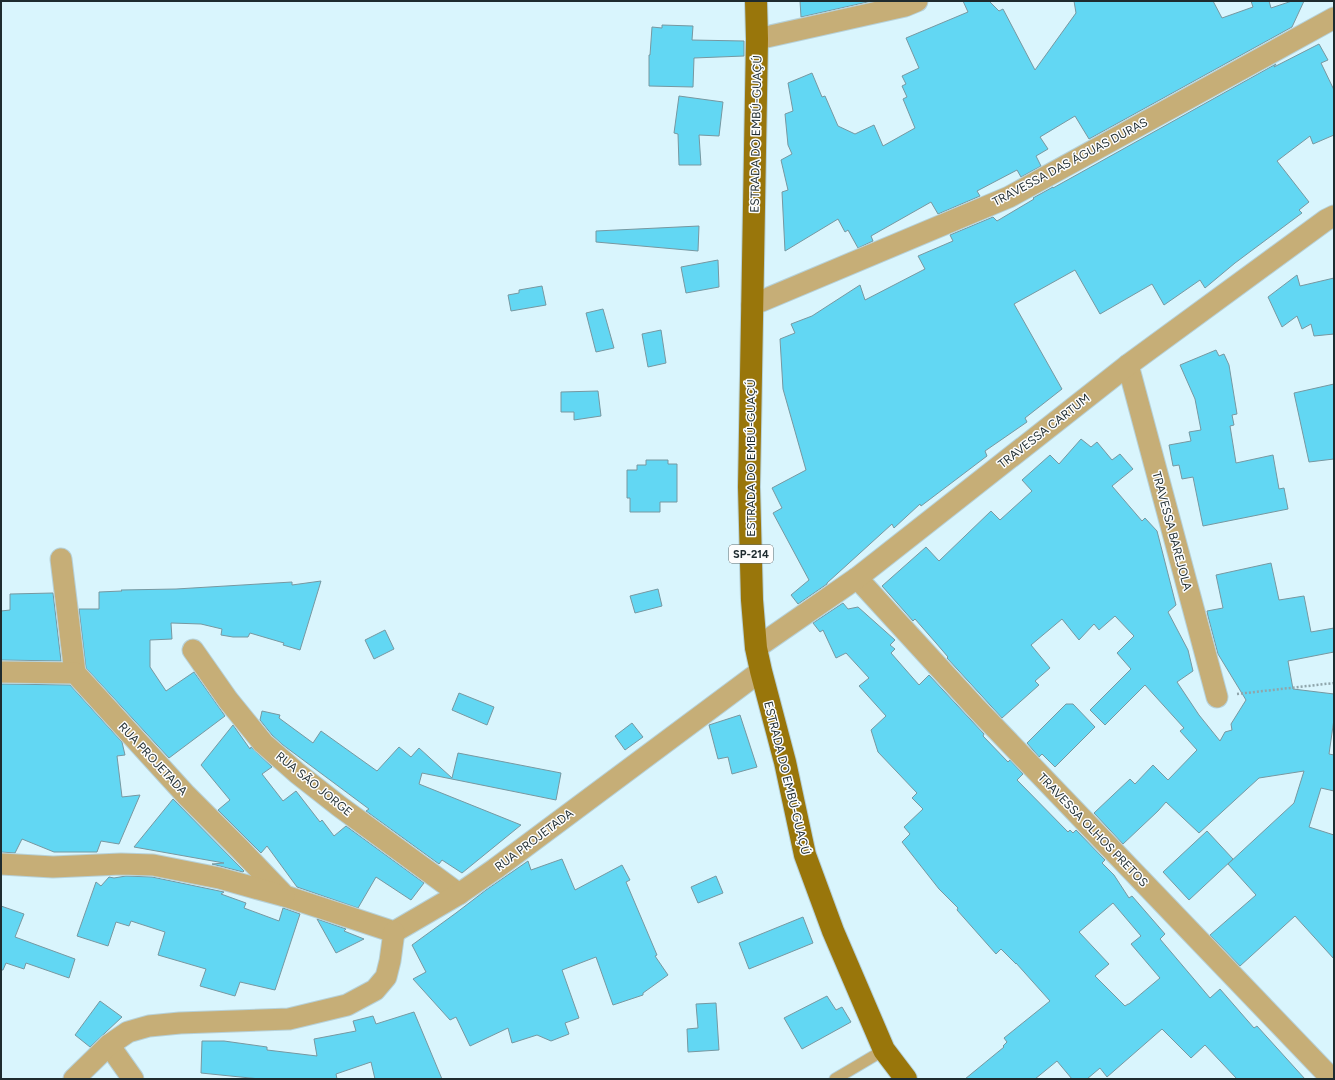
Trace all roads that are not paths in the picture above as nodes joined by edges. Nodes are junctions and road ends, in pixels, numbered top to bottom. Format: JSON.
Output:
{"nodes":[{"id":1,"x":756,"y":1,"type":"edge"},
{"id":2,"x":917,"y":1,"type":"edge"},
{"id":3,"x":1334,"y":18,"type":"edge"},
{"id":4,"x":757,"y":39,"type":"junction"},
{"id":5,"x":1334,"y":216,"type":"edge"},
{"id":6,"x":752,"y":304,"type":"junction"},
{"id":7,"x":1128,"y":365,"type":"junction"},
{"id":8,"x":61,"y":559,"type":"dead end"},
{"id":9,"x":857,"y":578,"type":"junction"},
{"id":10,"x":756,"y":648,"type":"junction"},
{"id":11,"x":193,"y":650,"type":"dead end"},
{"id":12,"x":761,"y":671,"type":"junction"},
{"id":13,"x":1,"y":672,"type":"edge"},
{"id":14,"x":76,"y":673,"type":"junction"},
{"id":15,"x":1217,"y":697,"type":"road end"},
{"id":16,"x":1,"y":864,"type":"edge"},
{"id":17,"x":459,"y":894,"type":"junction"},
{"id":18,"x":284,"y":896,"type":"junction"},
{"id":19,"x":394,"y":932,"type":"junction"},
{"id":20,"x":109,"y":1045,"type":"junction"},
{"id":21,"x":884,"y":1050,"type":"junction"},
{"id":22,"x":74,"y":1079,"type":"edge"},
{"id":23,"x":133,"y":1079,"type":"edge"},
{"id":24,"x":835,"y":1079,"type":"edge"},
{"id":25,"x":906,"y":1079,"type":"edge"},
{"id":26,"x":1332,"y":1079,"type":"edge"}],
"edges":[{"from":1,"to":4,"type":"main road","name":"ESTRADA DO EMBÚ-GUAÇÚ","number":"SP-214"},
{"from":2,"to":4,"type":"street"},
{"from":3,"to":6,"type":"street","name":"TRAVESSA DAS ÁGUAS DURAS"},
{"from":4,"to":6,"type":"main road","name":"ESTRADA DO EMBÚ-GUAÇÚ","number":"SP-214"},
{"from":5,"to":7,"type":"street","name":"TRAVESSA CARTUM"},
{"from":6,"to":10,"type":"main road","name":"ESTRADA DO EMBÚ-GUAÇÚ","number":"SP-214"},
{"from":7,"to":9,"type":"street","name":"TRAVESSA CARTUM"},
{"from":7,"to":15,"type":"street","name":"TRAVESSA BAREJOLA"},
{"from":8,"to":14,"type":"street"},
{"from":9,"to":10,"type":"street","name":"TRAVESSA CARTUM"},
{"from":9,"to":26,"type":"street","name":"TRAVESSA OLHOS PRETOS"},
{"from":10,"to":12,"type":"main road","name":"ESTRADA DO EMBÚ-GUAÇÚ","number":"SP-214"},
{"from":11,"to":17,"type":"street","name":"RUA SÃO JORGE"},
{"from":12,"to":17,"type":"street","name":"RUA PROJETADA"},
{"from":12,"to":21,"type":"main road","name":"ESTRADA DO EMBÚ-GUAÇÚ","number":"SP-214"},
{"from":13,"to":14,"type":"street"},
{"from":14,"to":18,"type":"street","name":"RUA PROJETADA"},
{"from":16,"to":18,"type":"street","name":"RUA PROJETADA"},
{"from":17,"to":19,"type":"street","name":"RUA PROJETADA"},
{"from":18,"to":19,"type":"street","name":"RUA PROJETADA"},
{"from":19,"to":20,"type":"street"},
{"from":20,"to":22,"type":"street"},
{"from":20,"to":23,"type":"street"},
{"from":21,"to":24,"type":"lane"},
{"from":21,"to":25,"type":"main road","name":"ESTRADA DO EMBÚ-GUAÇÚ","number":"SP-214"}]}
